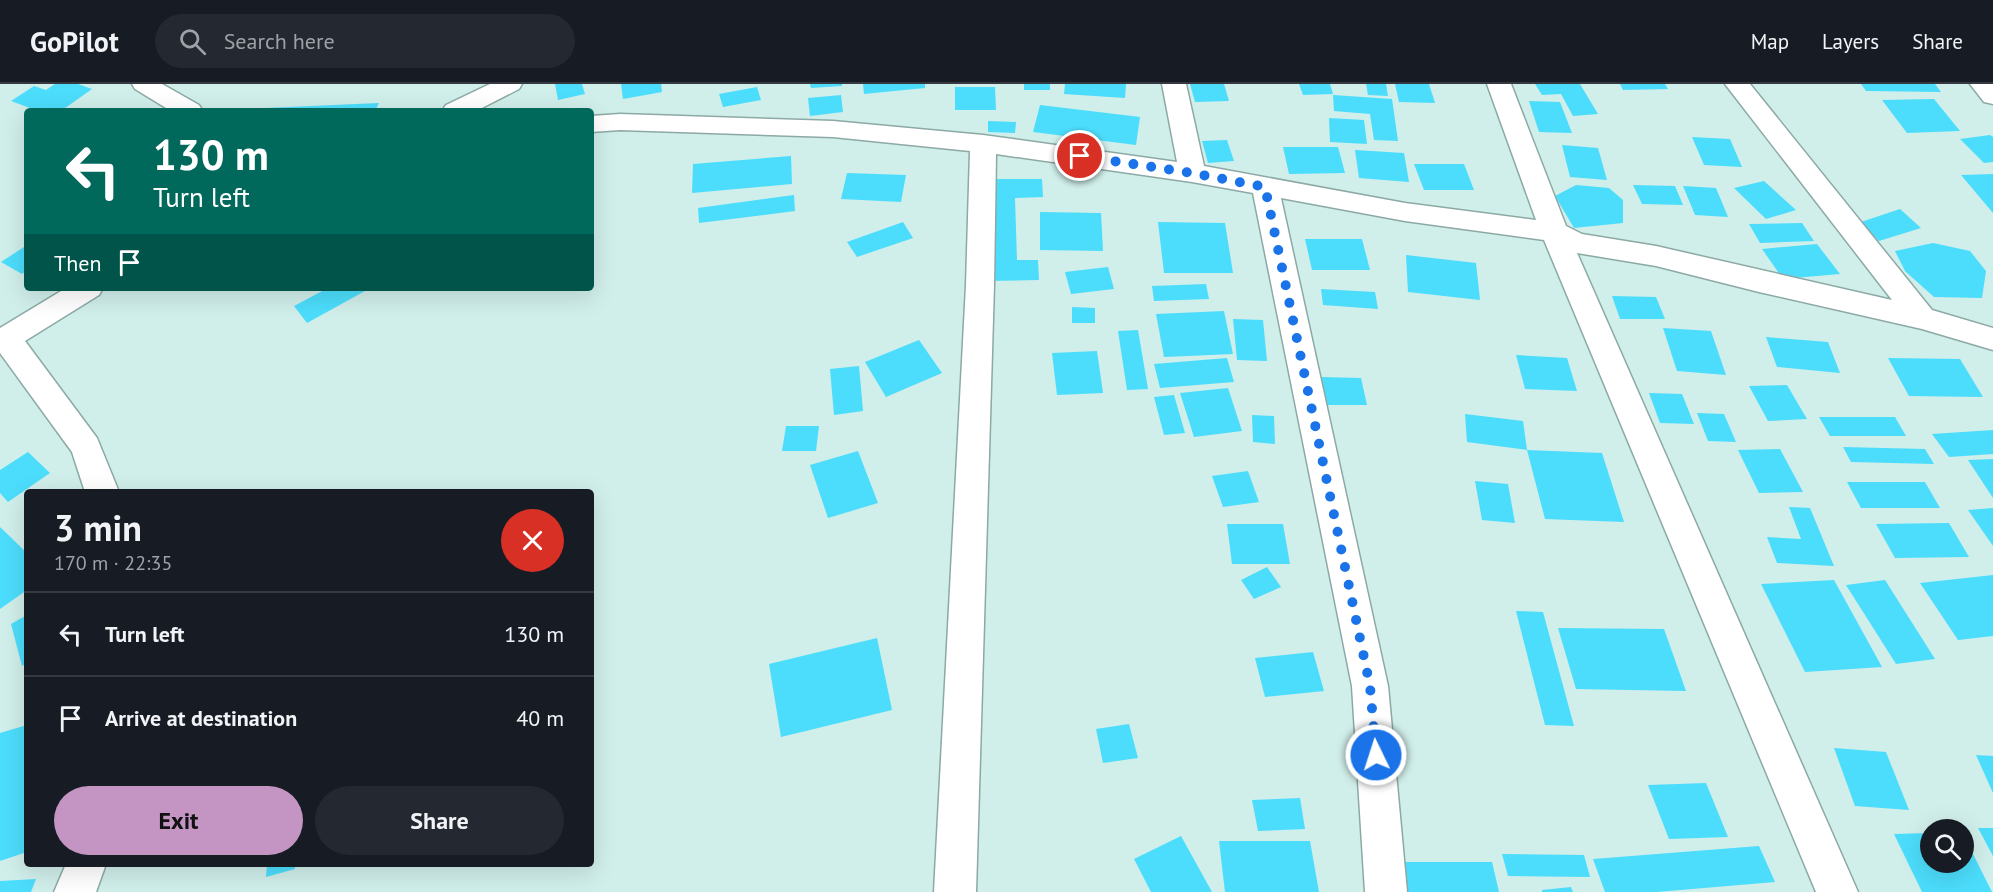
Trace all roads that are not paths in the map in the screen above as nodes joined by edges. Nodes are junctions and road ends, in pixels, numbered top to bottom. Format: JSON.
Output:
{"nodes":[{"id":1,"x":144,"y":84,"type":"edge"},
{"id":2,"x":510,"y":84,"type":"edge"},
{"id":3,"x":1174,"y":84,"type":"edge"},
{"id":4,"x":1499,"y":84,"type":"edge"},
{"id":5,"x":1737,"y":84,"type":"edge"},
{"id":6,"x":1982,"y":84,"type":"edge"},
{"id":7,"x":1993,"y":96,"type":"edge"},
{"id":8,"x":185,"y":108,"type":"edge"},
{"id":9,"x":461,"y":108,"type":"edge"},
{"id":10,"x":594,"y":124,"type":"edge"},
{"id":11,"x":983,"y":144,"type":"junction"},
{"id":12,"x":1192,"y":173,"type":"junction"},
{"id":13,"x":1265,"y":187,"type":"junction"},
{"id":14,"x":1554,"y":232,"type":"junction"},
{"id":15,"x":84,"y":291,"type":"edge"},
{"id":16,"x":1922,"y":318,"type":"junction"},
{"id":17,"x":3,"y":340,"type":"edge"},
{"id":18,"x":1988,"y":343,"type":"edge"},
{"id":19,"x":101,"y":489,"type":"edge"},
{"id":20,"x":85,"y":867,"type":"edge"},
{"id":21,"x":75,"y":892,"type":"edge"},
{"id":22,"x":955,"y":892,"type":"edge"},
{"id":23,"x":1386,"y":892,"type":"edge"},
{"id":24,"x":1837,"y":892,"type":"edge"}],
"edges":[{"from":1,"to":8,"type":"street"},
{"from":2,"to":9,"type":"street"},
{"from":3,"to":12,"type":"street"},
{"from":4,"to":14,"type":"street"},
{"from":5,"to":16,"type":"street"},
{"from":6,"to":7,"type":"street"},
{"from":10,"to":11,"type":"street"},
{"from":11,"to":12,"type":"street"},
{"from":11,"to":22,"type":"street"},
{"from":12,"to":13,"type":"street"},
{"from":13,"to":14,"type":"street"},
{"from":13,"to":23,"type":"street"},
{"from":14,"to":16,"type":"street"},
{"from":14,"to":24,"type":"street"},
{"from":15,"to":17,"type":"street"},
{"from":16,"to":18,"type":"street"},
{"from":17,"to":19,"type":"street"},
{"from":20,"to":21,"type":"street"}]}
